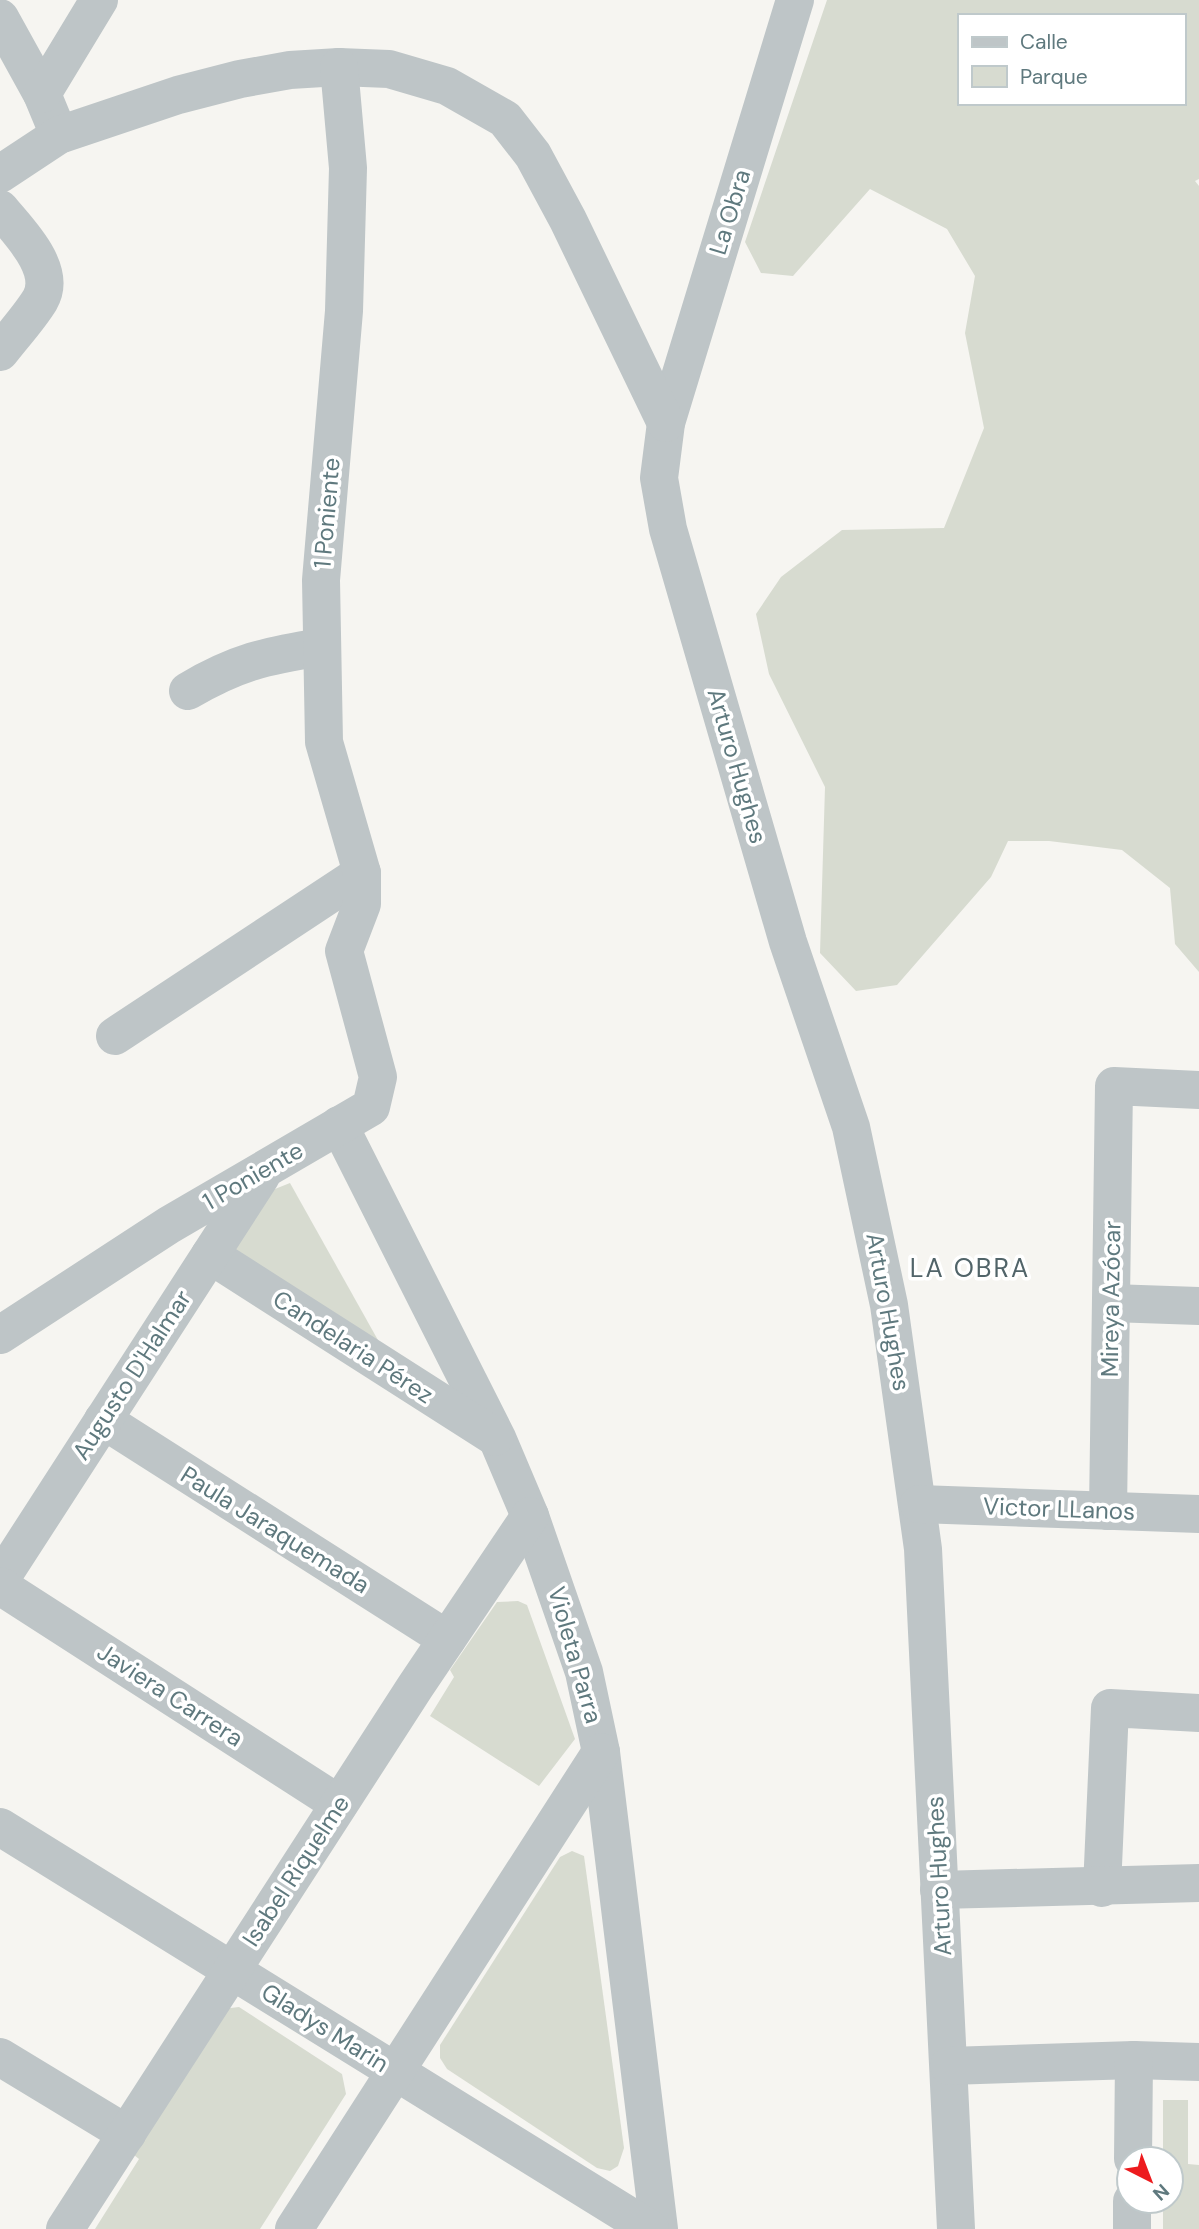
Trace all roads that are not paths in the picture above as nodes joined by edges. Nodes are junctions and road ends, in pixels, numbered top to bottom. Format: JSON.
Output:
{"nodes":[{"id":1,"x":99,"y":0,"type":"edge"},
{"id":2,"x":795,"y":0,"type":"edge"},
{"id":3,"x":0,"y":18,"type":"edge"},
{"id":4,"x":339,"y":67,"type":"junction"},
{"id":5,"x":41,"y":94,"type":"junction"},
{"id":6,"x":59,"y":135,"type":"junction"},
{"id":7,"x":0,"y":174,"type":"edge"},
{"id":8,"x":0,"y":209,"type":"edge"},
{"id":9,"x":0,"y":352,"type":"edge"},
{"id":10,"x":666,"y":424,"type":"junction"},
{"id":11,"x":321,"y":647,"type":"junction"},
{"id":12,"x":188,"y":691,"type":"dead end"},
{"id":13,"x":362,"y":873,"type":"junction"},
{"id":14,"x":309,"y":905,"type":"junction"},
{"id":15,"x":344,"y":951,"type":"junction"},
{"id":16,"x":116,"y":1036,"type":"dead end"},
{"id":17,"x":1199,"y":1090,"type":"edge"},
{"id":18,"x":339,"y":1125,"type":"junction"},
{"id":19,"x":265,"y":1170,"type":"junction"},
{"id":20,"x":210,"y":1255,"type":"junction"},
{"id":21,"x":1111,"y":1303,"type":"junction"},
{"id":22,"x":1199,"y":1306,"type":"edge"},
{"id":23,"x":0,"y":1335,"type":"edge"},
{"id":24,"x":103,"y":1420,"type":"junction"},
{"id":25,"x":497,"y":1438,"type":"junction"},
{"id":26,"x":919,"y":1504,"type":"junction"},
{"id":27,"x":1108,"y":1511,"type":"junction"},
{"id":28,"x":1199,"y":1514,"type":"edge"},
{"id":29,"x":530,"y":1516,"type":"junction"},
{"id":30,"x":0,"y":1580,"type":"edge"},
{"id":31,"x":0,"y":1586,"type":"edge"},
{"id":32,"x":447,"y":1639,"type":"junction"},
{"id":33,"x":1199,"y":1713,"type":"edge"},
{"id":34,"x":601,"y":1752,"type":"junction"},
{"id":35,"x":339,"y":1804,"type":"junction"},
{"id":36,"x":0,"y":1827,"type":"edge"},
{"id":37,"x":1199,"y":1883,"type":"edge"},
{"id":38,"x":1102,"y":1888,"type":"junction"},
{"id":39,"x":939,"y":1889,"type":"junction"},
{"id":40,"x":232,"y":1970,"type":"junction"},
{"id":41,"x":0,"y":2057,"type":"edge"},
{"id":42,"x":1134,"y":2060,"type":"junction"},
{"id":43,"x":1199,"y":2062,"type":"edge"},
{"id":44,"x":949,"y":2066,"type":"junction"},
{"id":45,"x":395,"y":2071,"type":"junction"},
{"id":46,"x":127,"y":2134,"type":"junction"},
{"id":47,"x":1133,"y":2145,"type":"edge"},
{"id":48,"x":65,"y":2229,"type":"edge"},
{"id":49,"x":294,"y":2229,"type":"edge"},
{"id":50,"x":650,"y":2229,"type":"edge"},
{"id":51,"x":659,"y":2229,"type":"edge"},
{"id":52,"x":956,"y":2229,"type":"edge"}],
"edges":[{"from":1,"to":5,"type":"street"},
{"from":2,"to":10,"type":"street","name":"La Obra"},
{"from":3,"to":5,"type":"street"},
{"from":4,"to":6,"type":"street"},
{"from":4,"to":10,"type":"street"},
{"from":4,"to":11,"type":"street","name":"1 Poniente"},
{"from":5,"to":6,"type":"street"},
{"from":6,"to":7,"type":"street"},
{"from":8,"to":9,"type":"street"},
{"from":10,"to":26,"type":"street","name":"Arturo Hughes"},
{"from":11,"to":12,"type":"street"},
{"from":11,"to":13,"type":"street","name":"1 Poniente"},
{"from":13,"to":14,"type":"street"},
{"from":13,"to":15,"type":"street","name":"1 Poniente"},
{"from":14,"to":15,"type":"street","name":"1 Poniente"},
{"from":14,"to":16,"type":"street"},
{"from":15,"to":18,"type":"street","name":"1 Poniente"},
{"from":17,"to":21,"type":"street","name":"Mireya Azócar"},
{"from":18,"to":19,"type":"street","name":"1 Poniente"},
{"from":18,"to":25,"type":"street","name":"Violeta Parra"},
{"from":19,"to":20,"type":"street","name":"Augusto D'Halmar"},
{"from":19,"to":23,"type":"street","name":"1 Poniente"},
{"from":20,"to":24,"type":"street","name":"Augusto D'Halmar"},
{"from":20,"to":25,"type":"street","name":"Candelaria Pérez"},
{"from":21,"to":22,"type":"street"},
{"from":21,"to":27,"type":"street","name":"Mireya Azócar"},
{"from":24,"to":30,"type":"street","name":"Augusto D'Halmar"},
{"from":24,"to":32,"type":"street","name":"Paula Jaraquemada"},
{"from":25,"to":29,"type":"street","name":"Violeta Parra"},
{"from":26,"to":27,"type":"street","name":"Victor LLanos"},
{"from":26,"to":39,"type":"street","name":"Arturo Hughes"},
{"from":27,"to":28,"type":"street","name":"Victor LLanos"},
{"from":29,"to":32,"type":"street","name":"Isabel Riquelme"},
{"from":29,"to":34,"type":"street","name":"Violeta Parra"},
{"from":31,"to":35,"type":"street","name":"Javiera Carrera"},
{"from":32,"to":35,"type":"street","name":"Isabel Riquelme"},
{"from":33,"to":38,"type":"street"},
{"from":34,"to":45,"type":"street"},
{"from":34,"to":51,"type":"street","name":"Violeta Parra"},
{"from":35,"to":40,"type":"street","name":"Isabel Riquelme"},
{"from":36,"to":40,"type":"street","name":"Gladys Marin"},
{"from":37,"to":38,"type":"street"},
{"from":38,"to":39,"type":"street"},
{"from":39,"to":44,"type":"street","name":"Arturo Hughes"},
{"from":40,"to":45,"type":"street","name":"Gladys Marin"},
{"from":40,"to":46,"type":"street","name":"Isabel Riquelme"},
{"from":41,"to":46,"type":"street"},
{"from":42,"to":43,"type":"street"},
{"from":42,"to":44,"type":"street"},
{"from":42,"to":47,"type":"street"},
{"from":44,"to":52,"type":"street","name":"Arturo Hughes"},
{"from":45,"to":49,"type":"street"},
{"from":45,"to":50,"type":"street","name":"Gladys Marin"},
{"from":46,"to":48,"type":"street","name":"Isabel Riquelme"}]}
